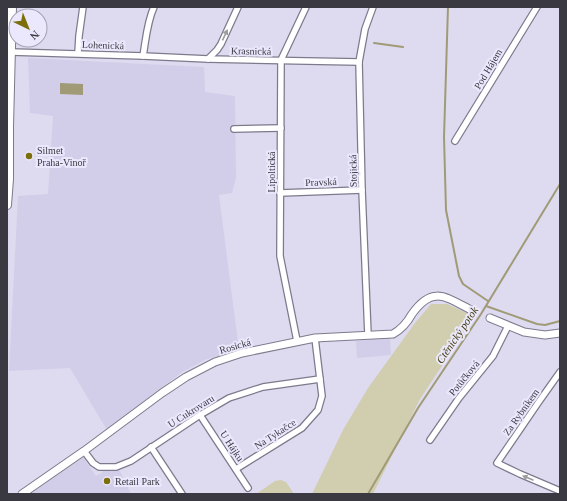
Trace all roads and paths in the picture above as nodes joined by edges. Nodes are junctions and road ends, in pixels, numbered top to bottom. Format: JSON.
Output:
{"nodes":[{"id":1,"x":12,"y":7,"type":"edge"},
{"id":2,"x":83,"y":7,"type":"edge"},
{"id":3,"x":154,"y":7,"type":"edge"},
{"id":4,"x":238,"y":7,"type":"edge"},
{"id":5,"x":306,"y":7,"type":"edge"},
{"id":6,"x":373,"y":7,"type":"edge"},
{"id":7,"x":537,"y":7,"type":"edge"},
{"id":8,"x":11,"y":52,"type":"junction"},
{"id":9,"x":78,"y":53,"type":"junction"},
{"id":10,"x":143,"y":56,"type":"junction"},
{"id":11,"x":208,"y":59,"type":"junction"},
{"id":12,"x":281,"y":60,"type":"junction"},
{"id":13,"x":359,"y":62,"type":"junction"},
{"id":14,"x":8,"y":126,"type":"edge"},
{"id":15,"x":281,"y":128,"type":"junction"},
{"id":16,"x":234,"y":129,"type":"dead end"},
{"id":17,"x":455,"y":141,"type":"dead end"},
{"id":18,"x":362,"y":190,"type":"junction"},
{"id":19,"x":280,"y":193,"type":"junction"},
{"id":20,"x":7,"y":205,"type":"edge"},
{"id":21,"x":473,"y":311,"type":"dead end"},
{"id":22,"x":490,"y":318,"type":"dead end"},
{"id":23,"x":508,"y":326,"type":"junction"},
{"id":24,"x":560,"y":333,"type":"edge"},
{"id":25,"x":368,"y":335,"type":"junction"},
{"id":26,"x":315,"y":338,"type":"junction"},
{"id":27,"x":297,"y":341,"type":"junction"},
{"id":28,"x":560,"y":372,"type":"edge"},
{"id":29,"x":320,"y":379,"type":"junction"},
{"id":30,"x":200,"y":415,"type":"junction"},
{"id":31,"x":430,"y":440,"type":"dead end"},
{"id":32,"x":152,"y":447,"type":"junction"},
{"id":33,"x":84,"y":451,"type":"junction"},
{"id":34,"x":236,"y":469,"type":"junction"},
{"id":35,"x":248,"y":488,"type":"dead end"},
{"id":36,"x":560,"y":491,"type":"edge"},
{"id":37,"x":22,"y":494,"type":"edge"},
{"id":38,"x":182,"y":494,"type":"edge"}],
"edges":[{"from":1,"to":8,"type":"main road"},
{"from":2,"to":9,"type":"street"},
{"from":3,"to":10,"type":"street"},
{"from":11,"to":4,"type":"street","one_way":true},
{"from":5,"to":12,"type":"street","name":"Lipoltická"},
{"from":6,"to":13,"type":"street","name":"Stojická"},
{"from":7,"to":17,"type":"street","name":"Pod Hájem"},
{"from":8,"to":9,"type":"street","name":"Lohenická"},
{"from":8,"to":14,"type":"main road"},
{"from":9,"to":10,"type":"street","name":"Lohenická"},
{"from":10,"to":11,"type":"street","name":"Krasnická"},
{"from":11,"to":12,"type":"street","name":"Krasnická"},
{"from":12,"to":13,"type":"street","name":"Krasnická"},
{"from":12,"to":15,"type":"street","name":"Lipoltická"},
{"from":13,"to":18,"type":"street","name":"Stojická"},
{"from":14,"to":20,"type":"main road"},
{"from":15,"to":16,"type":"street"},
{"from":15,"to":19,"type":"street","name":"Lipoltická"},
{"from":18,"to":19,"type":"street","name":"Pravská"},
{"from":18,"to":25,"type":"street","name":"Stojická"},
{"from":19,"to":27,"type":"street","name":"Lipoltická"},
{"from":21,"to":25,"type":"street","name":"Rosická"},
{"from":22,"to":23,"type":"street"},
{"from":23,"to":24,"type":"street"},
{"from":23,"to":31,"type":"street","name":"Potůčková"},
{"from":25,"to":26,"type":"street","name":"Rosická"},
{"from":26,"to":27,"type":"street","name":"Rosická"},
{"from":26,"to":29,"type":"street","name":"Na Tykačce"},
{"from":27,"to":33,"type":"street","name":"Rosická"},
{"from":36,"to":28,"type":"street","name":"Za Rybníkem","one_way":true},
{"from":29,"to":30,"type":"street","name":"U Cukrovaru"},
{"from":29,"to":34,"type":"street","name":"Na Tykačce"},
{"from":30,"to":32,"type":"street","name":"U Cukrovaru"},
{"from":30,"to":34,"type":"street","name":"U Hájku"},
{"from":32,"to":33,"type":"street","name":"U Cukrovaru"},
{"from":32,"to":38,"type":"street"},
{"from":33,"to":37,"type":"street","name":"Rosická"},
{"from":34,"to":35,"type":"street","name":"U Hájku"}]}
